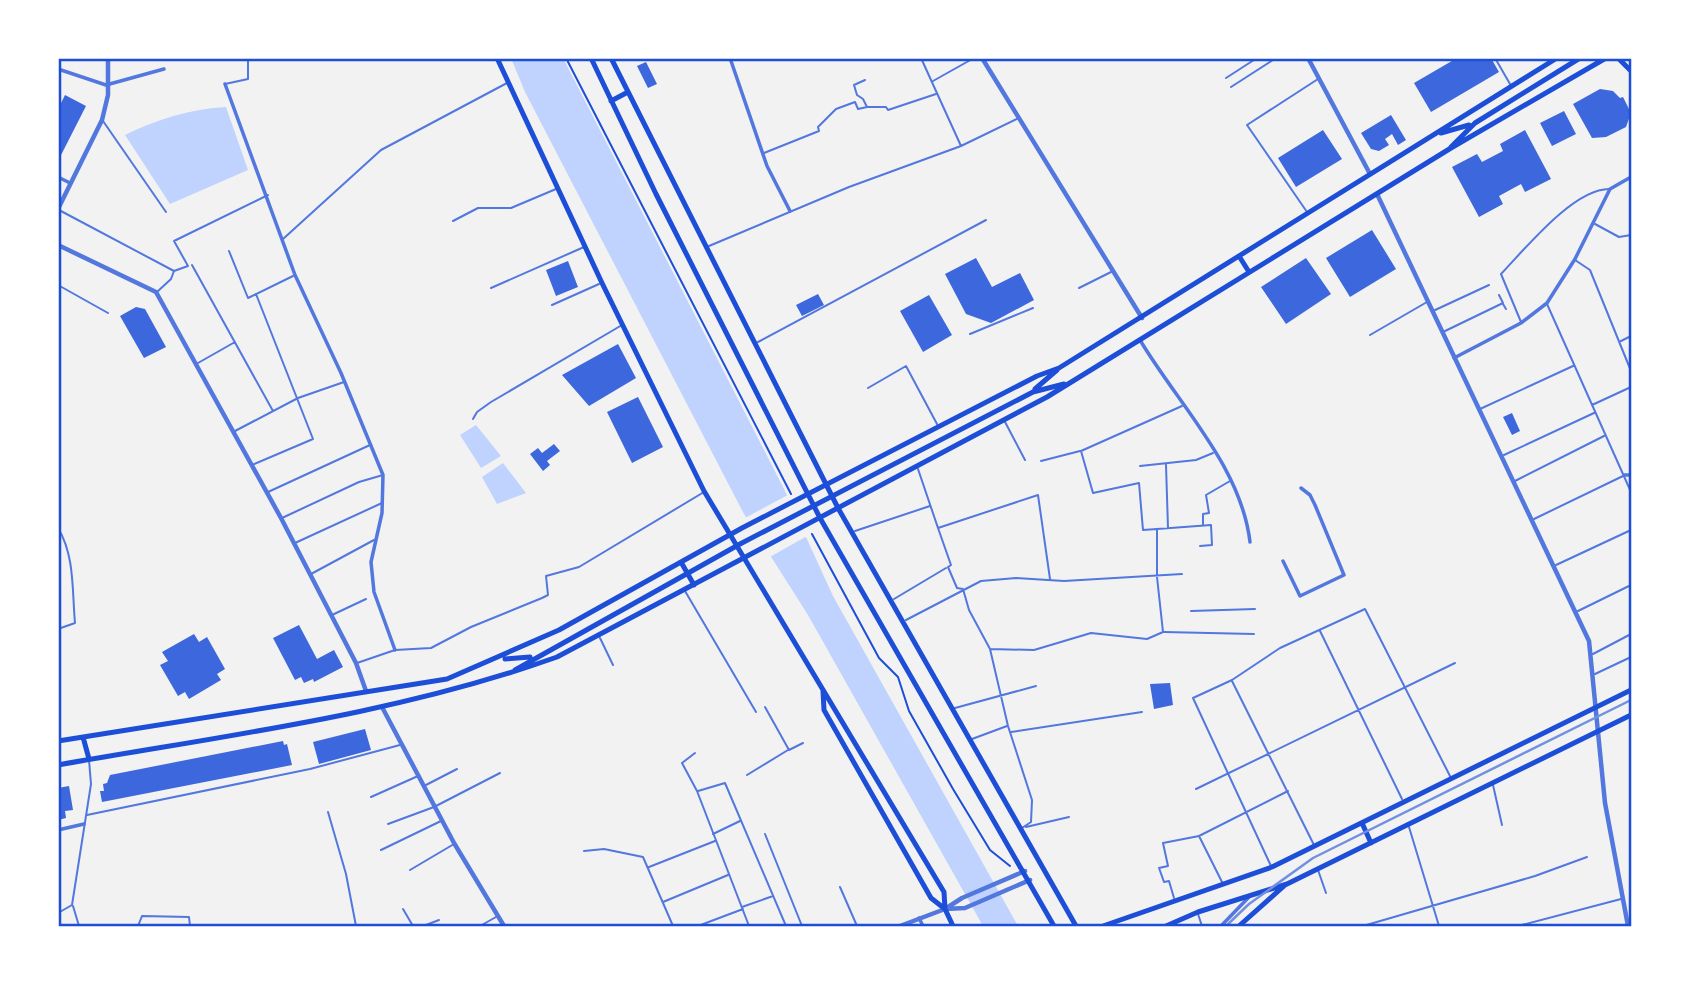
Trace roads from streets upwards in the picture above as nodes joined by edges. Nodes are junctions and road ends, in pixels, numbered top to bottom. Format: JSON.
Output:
{"nodes":[{"id":1,"x":108,"y":58,"type":"edge"},
{"id":2,"x":497,"y":58,"type":"edge"},
{"id":3,"x":591,"y":58,"type":"edge"},
{"id":4,"x":611,"y":58,"type":"edge"},
{"id":5,"x":730,"y":58,"type":"edge"},
{"id":6,"x":982,"y":58,"type":"edge"},
{"id":7,"x":1308,"y":58,"type":"edge"},
{"id":8,"x":1557,"y":58,"type":"edge"},
{"id":9,"x":1580,"y":58,"type":"edge"},
{"id":10,"x":1587,"y":58,"type":"edge"},
{"id":11,"x":1606,"y":58,"type":"edge"},
{"id":12,"x":1618,"y":58,"type":"edge"},
{"id":13,"x":1592,"y":66,"type":"junction"},
{"id":14,"x":164,"y":69,"type":"dead end"},
{"id":15,"x":58,"y":70,"type":"edge"},
{"id":16,"x":1631,"y":71,"type":"edge"},
{"id":17,"x":225,"y":84,"type":"road end"},
{"id":18,"x":106,"y":85,"type":"junction"},
{"id":19,"x":628,"y":92,"type":"junction"},
{"id":20,"x":611,"y":101,"type":"junction"},
{"id":21,"x":1475,"y":123,"type":"junction"},
{"id":22,"x":1439,"y":133,"type":"junction"},
{"id":23,"x":1451,"y":148,"type":"junction"},
{"id":24,"x":1370,"y":174,"type":"junction"},
{"id":25,"x":58,"y":177,"type":"edge"},
{"id":26,"x":1631,"y":177,"type":"edge"},
{"id":27,"x":70,"y":183,"type":"junction"},
{"id":28,"x":1377,"y":194,"type":"junction"},
{"id":29,"x":58,"y":209,"type":"edge"},
{"id":30,"x":789,"y":211,"type":"road end"},
{"id":31,"x":58,"y":245,"type":"edge"},
{"id":32,"x":1239,"y":256,"type":"junction"},
{"id":33,"x":1249,"y":272,"type":"junction"},
{"id":34,"x":1142,"y":318,"type":"junction"},
{"id":35,"x":1139,"y":338,"type":"junction"},
{"id":36,"x":1454,"y":358,"type":"junction"},
{"id":37,"x":1059,"y":368,"type":"junction"},
{"id":38,"x":1068,"y":382,"type":"junction"},
{"id":39,"x":1033,"y":392,"type":"junction"},
{"id":40,"x":883,"y":457,"type":"junction"},
{"id":41,"x":1624,"y":475,"type":"road end"},
{"id":42,"x":1631,"y":475,"type":"edge"},
{"id":43,"x":892,"y":477,"type":"junction"},
{"id":44,"x":826,"y":485,"type":"junction"},
{"id":45,"x":1301,"y":488,"type":"dead end"},
{"id":46,"x":808,"y":494,"type":"junction"},
{"id":47,"x":838,"y":509,"type":"junction"},
{"id":48,"x":820,"y":518,"type":"junction"},
{"id":49,"x":730,"y":536,"type":"junction"},
{"id":50,"x":1250,"y":542,"type":"dead end"},
{"id":51,"x":743,"y":558,"type":"junction"},
{"id":52,"x":1283,"y":561,"type":"dead end"},
{"id":53,"x":681,"y":562,"type":"junction"},
{"id":54,"x":694,"y":585,"type":"junction"},
{"id":55,"x":395,"y":650,"type":"road end"},
{"id":56,"x":534,"y":657,"type":"junction"},
{"id":57,"x":498,"y":659,"type":"junction"},
{"id":58,"x":506,"y":675,"type":"junction"},
{"id":59,"x":823,"y":688,"type":"junction"},
{"id":60,"x":1631,"y":690,"type":"edge"},
{"id":61,"x":366,"y":691,"type":"junction"},
{"id":62,"x":382,"y":708,"type":"junction"},
{"id":63,"x":1595,"y":708,"type":"junction"},
{"id":64,"x":1631,"y":715,"type":"edge"},
{"id":65,"x":1597,"y":731,"type":"junction"},
{"id":66,"x":83,"y":737,"type":"junction"},
{"id":67,"x":58,"y":741,"type":"edge"},
{"id":68,"x":89,"y":759,"type":"junction"},
{"id":69,"x":58,"y":765,"type":"edge"},
{"id":70,"x":988,"y":774,"type":"junction"},
{"id":71,"x":973,"y":782,"type":"junction"},
{"id":72,"x":1362,"y":823,"type":"junction"},
{"id":73,"x":84,"y":824,"type":"road end"},
{"id":74,"x":58,"y":830,"type":"edge"},
{"id":75,"x":1371,"y":843,"type":"junction"},
{"id":76,"x":1025,"y":872,"type":"junction"},
{"id":77,"x":1030,"y":880,"type":"junction"},
{"id":78,"x":1287,"y":884,"type":"junction"},
{"id":79,"x":1250,"y":897,"type":"junction"},
{"id":80,"x":945,"y":909,"type":"junction"},
{"id":81,"x":919,"y":918,"type":"junction"},
{"id":82,"x":504,"y":926,"type":"edge"},
{"id":83,"x":900,"y":926,"type":"edge"},
{"id":84,"x":923,"y":926,"type":"edge"},
{"id":85,"x":953,"y":926,"type":"edge"},
{"id":86,"x":1054,"y":926,"type":"edge"},
{"id":87,"x":1076,"y":926,"type":"edge"},
{"id":88,"x":1103,"y":926,"type":"edge"},
{"id":89,"x":1166,"y":926,"type":"edge"},
{"id":90,"x":1221,"y":926,"type":"edge"},
{"id":91,"x":1239,"y":926,"type":"edge"},
{"id":92,"x":1628,"y":926,"type":"edge"}],
"edges":[{"from":1,"to":18,"type":"street"},
{"from":2,"to":49,"type":"main road"},
{"from":3,"to":20,"type":"main road"},
{"from":4,"to":19,"type":"main road"},
{"from":5,"to":30,"type":"street"},
{"from":6,"to":34,"type":"street"},
{"from":7,"to":24,"type":"street"},
{"from":8,"to":22,"type":"main road"},
{"from":9,"to":21,"type":"main road"},
{"from":10,"to":13,"type":"main road"},
{"from":11,"to":13,"type":"main road"},
{"from":12,"to":16,"type":"main road"},
{"from":13,"to":23,"type":"main road"},
{"from":14,"to":18,"type":"street"},
{"from":15,"to":18,"type":"street"},
{"from":17,"to":55,"type":"street"},
{"from":18,"to":27,"type":"street"},
{"from":19,"to":20,"type":"main road"},
{"from":19,"to":44,"type":"main road"},
{"from":20,"to":46,"type":"main road"},
{"from":21,"to":22,"type":"main road"},
{"from":21,"to":23,"type":"main road"},
{"from":22,"to":24,"type":"main road"},
{"from":23,"to":28,"type":"main road"},
{"from":24,"to":32,"type":"main road"},
{"from":25,"to":27,"type":"street"},
{"from":26,"to":36,"type":"street"},
{"from":27,"to":29,"type":"street"},
{"from":28,"to":33,"type":"main road"},
{"from":28,"to":36,"type":"street"},
{"from":31,"to":61,"type":"street"},
{"from":32,"to":33,"type":"main road"},
{"from":32,"to":34,"type":"main road"},
{"from":33,"to":35,"type":"main road"},
{"from":34,"to":37,"type":"main road"},
{"from":35,"to":38,"type":"main road"},
{"from":35,"to":50,"type":"street"},
{"from":36,"to":63,"type":"street"},
{"from":37,"to":39,"type":"main road"},
{"from":37,"to":40,"type":"main road"},
{"from":38,"to":39,"type":"main road"},
{"from":38,"to":43,"type":"main road"},
{"from":39,"to":56,"type":"main road"},
{"from":40,"to":43,"type":"main road"},
{"from":40,"to":44,"type":"main road"},
{"from":41,"to":42,"type":"street"},
{"from":43,"to":47,"type":"main road"},
{"from":44,"to":46,"type":"main road"},
{"from":44,"to":47,"type":"main road"},
{"from":45,"to":52,"type":"street"},
{"from":46,"to":48,"type":"main road"},
{"from":46,"to":49,"type":"main road"},
{"from":47,"to":48,"type":"main road"},
{"from":47,"to":70,"type":"main road"},
{"from":48,"to":51,"type":"main road"},
{"from":48,"to":71,"type":"main road"},
{"from":49,"to":51,"type":"main road"},
{"from":49,"to":53,"type":"main road"},
{"from":51,"to":54,"type":"main road"},
{"from":51,"to":59,"type":"main road"},
{"from":53,"to":54,"type":"main road"},
{"from":53,"to":57,"type":"main road"},
{"from":54,"to":58,"type":"main road"},
{"from":56,"to":57,"type":"main road"},
{"from":56,"to":58,"type":"main road"},
{"from":57,"to":61,"type":"main road"},
{"from":58,"to":62,"type":"main road"},
{"from":59,"to":80,"type":"main road"},
{"from":59,"to":80,"type":"main road"},
{"from":60,"to":63,"type":"main road"},
{"from":61,"to":66,"type":"main road"},
{"from":62,"to":68,"type":"main road"},
{"from":62,"to":82,"type":"street"},
{"from":63,"to":65,"type":"street"},
{"from":63,"to":72,"type":"main road"},
{"from":64,"to":65,"type":"main road"},
{"from":65,"to":75,"type":"main road"},
{"from":65,"to":92,"type":"street"},
{"from":66,"to":67,"type":"main road"},
{"from":66,"to":68,"type":"main road"},
{"from":68,"to":69,"type":"main road"},
{"from":70,"to":71,"type":"main road"},
{"from":70,"to":87,"type":"main road"},
{"from":71,"to":76,"type":"main road"},
{"from":72,"to":75,"type":"main road"},
{"from":72,"to":88,"type":"main road"},
{"from":73,"to":74,"type":"street"},
{"from":75,"to":78,"type":"main road"},
{"from":76,"to":77,"type":"main road"},
{"from":76,"to":80,"type":"street"},
{"from":77,"to":80,"type":"street"},
{"from":77,"to":86,"type":"main road"},
{"from":78,"to":79,"type":"main road"},
{"from":78,"to":91,"type":"main road"},
{"from":79,"to":89,"type":"main road"},
{"from":79,"to":90,"type":"street"},
{"from":80,"to":81,"type":"street"},
{"from":80,"to":85,"type":"main road"},
{"from":81,"to":83,"type":"street"},
{"from":81,"to":84,"type":"street"}]}
